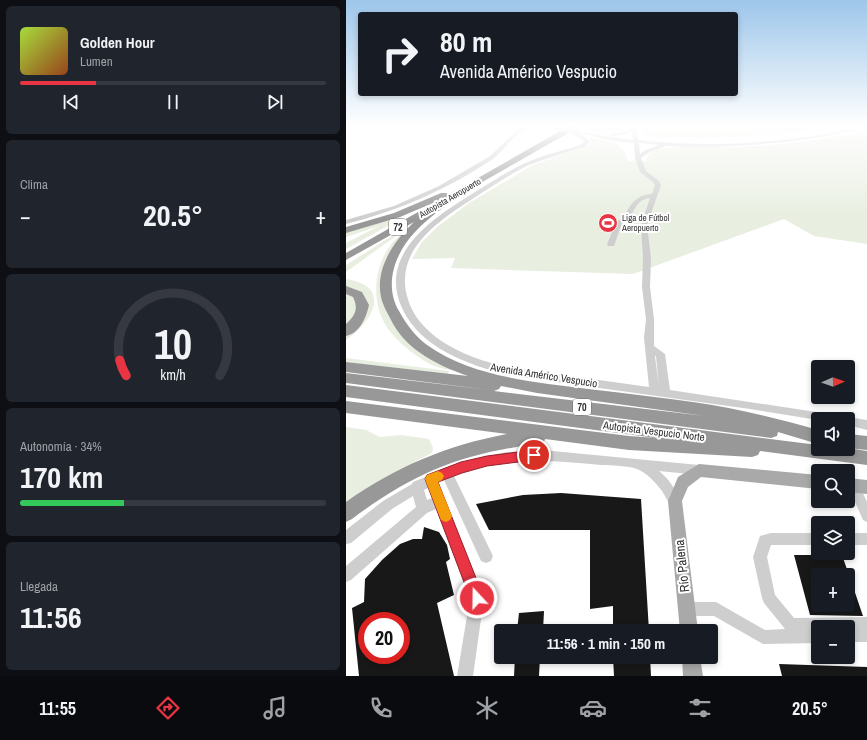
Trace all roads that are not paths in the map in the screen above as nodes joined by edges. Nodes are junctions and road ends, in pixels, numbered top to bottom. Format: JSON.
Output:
{"nodes":[{"id":1,"x":491,"y":158,"type":"edge"},
{"id":2,"x":512,"y":158,"type":"edge"},
{"id":3,"x":522,"y":158,"type":"edge"},
{"id":4,"x":547,"y":158,"type":"edge"},
{"id":5,"x":639,"y":158,"type":"edge"},
{"id":6,"x":447,"y":196,"type":"junction"},
{"id":7,"x":654,"y":196,"type":"junction"},
{"id":8,"x":346,"y":222,"type":"edge"},
{"id":9,"x":346,"y":230,"type":"edge"},
{"id":10,"x":611,"y":244,"type":"dead end"},
{"id":11,"x":346,"y":250,"type":"edge"},
{"id":12,"x":346,"y":257,"type":"edge"},
{"id":13,"x":346,"y":290,"type":"edge"},
{"id":14,"x":346,"y":332,"type":"edge"},
{"id":15,"x":650,"y":348,"type":"junction"},
{"id":16,"x":346,"y":367,"type":"edge"},
{"id":17,"x":346,"y":378,"type":"edge"},
{"id":18,"x":542,"y":388,"type":"junction"},
{"id":19,"x":346,"y":391,"type":"edge"},
{"id":20,"x":654,"y":392,"type":"junction"},
{"id":21,"x":665,"y":393,"type":"junction"},
{"id":22,"x":346,"y":407,"type":"edge"},
{"id":23,"x":811,"y":415,"type":"edge"},
{"id":24,"x":855,"y":422,"type":"edge"},
{"id":25,"x":867,"y":425,"type":"edge"},
{"id":26,"x":811,"y":435,"type":"edge"},
{"id":27,"x":572,"y":436,"type":"junction"},
{"id":28,"x":811,"y":436,"type":"edge"},
{"id":29,"x":855,"y":442,"type":"edge"},
{"id":30,"x":867,"y":443,"type":"edge"},
{"id":31,"x":804,"y":450,"type":"junction"},
{"id":32,"x":867,"y":458,"type":"edge"},
{"id":33,"x":639,"y":464,"type":"junction"},
{"id":34,"x":699,"y":470,"type":"junction"},
{"id":35,"x":447,"y":473,"type":"junction"},
{"id":36,"x":431,"y":479,"type":"junction"},
{"id":37,"x":811,"y":481,"type":"edge"},
{"id":38,"x":417,"y":486,"type":"junction"},
{"id":39,"x":856,"y":486,"type":"edge"},
{"id":40,"x":440,"y":500,"type":"junction"},
{"id":41,"x":675,"y":500,"type":"junction"},
{"id":42,"x":423,"y":509,"type":"junction"},
{"id":43,"x":346,"y":513,"type":"edge"},
{"id":44,"x":867,"y":516,"type":"edge"},
{"id":45,"x":346,"y":538,"type":"edge"},
{"id":46,"x":811,"y":539,"type":"edge"},
{"id":47,"x":855,"y":539,"type":"edge"},
{"id":48,"x":867,"y":539,"type":"edge"},
{"id":49,"x":486,"y":556,"type":"dead end"},
{"id":50,"x":346,"y":575,"type":"edge"},
{"id":51,"x":686,"y":609,"type":"junction"},
{"id":52,"x":688,"y":624,"type":"edge"},
{"id":53,"x":867,"y":624,"type":"edge"},
{"id":54,"x":855,"y":635,"type":"edge"},
{"id":55,"x":867,"y":635,"type":"edge"},
{"id":56,"x":811,"y":636,"type":"edge"},
{"id":57,"x":692,"y":664,"type":"edge"},
{"id":58,"x":465,"y":676,"type":"edge"},
{"id":59,"x":693,"y":676,"type":"edge"}],
"edges":[{"from":1,"to":8,"type":"street","name":"Avenida Américo Vespucio"},
{"from":2,"to":6,"type":"highway","name":"Autopista Aeropuerto","number":"72"},
{"from":3,"to":6,"type":"highway","name":"Autopista Aeropuerto","number":"72"},
{"from":4,"to":20,"type":"street","name":"Avenida Américo Vespucio"},
{"from":5,"to":7,"type":"street"},
{"from":6,"to":9,"type":"highway"},
{"from":6,"to":11,"type":"highway","name":"Autopista Aeropuerto","number":"72"},
{"from":6,"to":12,"type":"highway","name":"Autopista Aeropuerto","number":"72"},
{"from":6,"to":18,"type":"highway"},
{"from":7,"to":10,"type":"street"},
{"from":7,"to":15,"type":"street"},
{"from":13,"to":14,"type":"highway"},
{"from":15,"to":20,"type":"street"},
{"from":15,"to":21,"type":"street"},
{"from":16,"to":18,"type":"highway"},
{"from":17,"to":28,"type":"highway","name":"Autopista Vespucio Norte","number":"70"},
{"from":18,"to":26,"type":"highway"},
{"from":19,"to":31,"type":"highway","name":"Autopista Vespucio Norte","number":"70"},
{"from":20,"to":21,"type":"street","name":"Avenida Américo Vespucio"},
{"from":21,"to":23,"type":"street","name":"Avenida Américo Vespucio"},
{"from":22,"to":27,"type":"highway"},
{"from":24,"to":25,"type":"street"},
{"from":27,"to":31,"type":"highway"},
{"from":27,"to":43,"type":"highway"},
{"from":29,"to":30,"type":"highway"},
{"from":31,"to":32,"type":"highway","name":"Autopista Vespucio Norte","number":"70"},
{"from":33,"to":34,"type":"street"},
{"from":33,"to":35,"type":"street"},
{"from":33,"to":41,"type":"street"},
{"from":34,"to":37,"type":"main road"},
{"from":34,"to":41,"type":"main road"},
{"from":35,"to":36,"type":"street"},
{"from":35,"to":49,"type":"street"},
{"from":36,"to":38,"type":"street"},
{"from":36,"to":40,"type":"street"},
{"from":38,"to":42,"type":"street"},
{"from":38,"to":45,"type":"street"},
{"from":39,"to":44,"type":"street"},
{"from":40,"to":42,"type":"street"},
{"from":40,"to":58,"type":"street"},
{"from":41,"to":51,"type":"main road","name":"Río Palena"},
{"from":42,"to":50,"type":"street"},
{"from":46,"to":53,"type":"street"},
{"from":47,"to":48,"type":"street"},
{"from":51,"to":52,"type":"main road","name":"Río Palena"},
{"from":51,"to":56,"type":"street"},
{"from":54,"to":55,"type":"street"},
{"from":57,"to":59,"type":"main road"}]}
